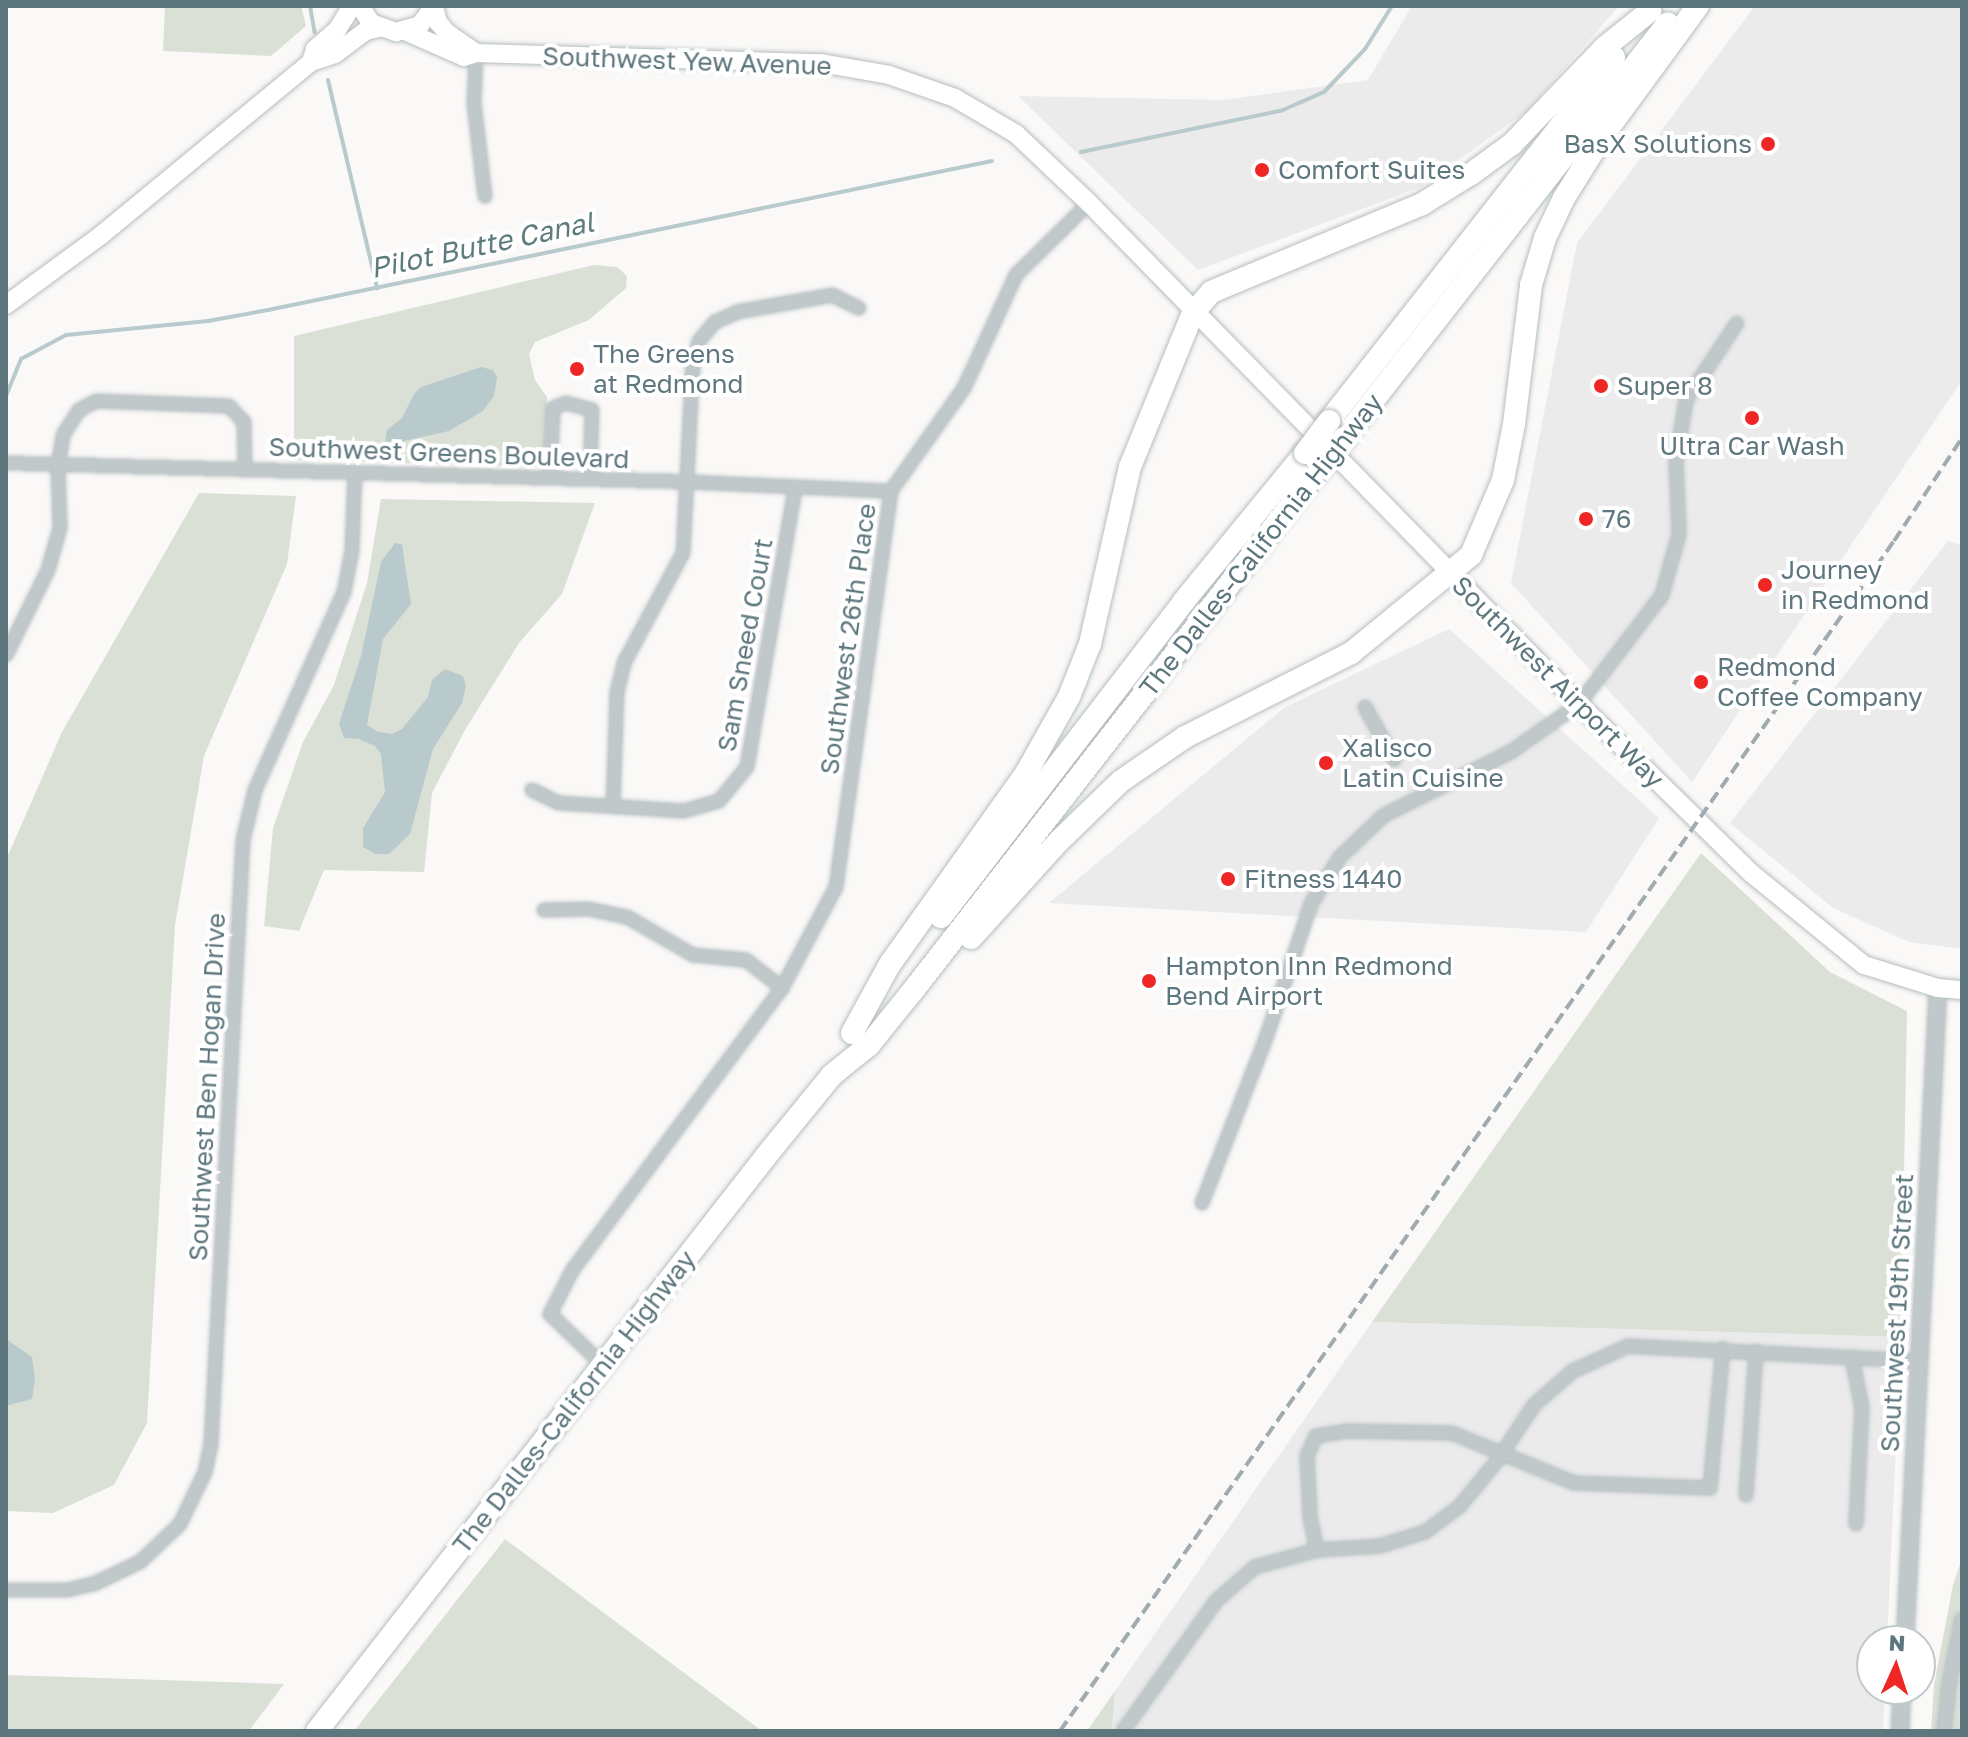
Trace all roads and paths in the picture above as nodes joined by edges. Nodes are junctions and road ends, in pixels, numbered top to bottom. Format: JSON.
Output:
{"nodes":[{"id":1,"x":352,"y":6,"type":"edge"},
{"id":2,"x":360,"y":6,"type":"edge"},
{"id":3,"x":434,"y":6,"type":"edge"},
{"id":4,"x":1681,"y":6,"type":"edge"},
{"id":5,"x":1698,"y":6,"type":"edge"},
{"id":6,"x":1652,"y":8,"type":"edge"},
{"id":7,"x":379,"y":28,"type":"junction"},
{"id":8,"x":405,"y":31,"type":"junction"},
{"id":9,"x":476,"y":53,"type":"junction"},
{"id":10,"x":311,"y":62,"type":"junction"},
{"id":11,"x":485,"y":196,"type":"dead end"},
{"id":12,"x":1089,"y":203,"type":"junction"},
{"id":13,"x":6,"y":305,"type":"edge"},
{"id":14,"x":859,"y":308,"type":"dead end"},
{"id":15,"x":1193,"y":313,"type":"junction"},
{"id":16,"x":1737,"y":323,"type":"dead end"},
{"id":17,"x":1336,"y":430,"type":"junction"},
{"id":18,"x":1312,"y":461,"type":"junction"},
{"id":19,"x":6,"y":463,"type":"edge"},
{"id":20,"x":58,"y":467,"type":"junction"},
{"id":21,"x":245,"y":470,"type":"junction"},
{"id":22,"x":355,"y":472,"type":"junction"},
{"id":23,"x":550,"y":478,"type":"junction"},
{"id":24,"x":590,"y":479,"type":"junction"},
{"id":25,"x":689,"y":482,"type":"junction"},
{"id":26,"x":795,"y":488,"type":"junction"},
{"id":27,"x":891,"y":491,"type":"junction"},
{"id":28,"x":1450,"y":574,"type":"junction"},
{"id":29,"x":6,"y":655,"type":"edge"},
{"id":30,"x":1579,"y":704,"type":"junction"},
{"id":31,"x":1365,"y":707,"type":"dead end"},
{"id":32,"x":1394,"y":759,"type":"dead end"},
{"id":33,"x":532,"y":790,"type":"dead end"},
{"id":34,"x":613,"y":806,"type":"junction"},
{"id":35,"x":544,"y":910,"type":"dead end"},
{"id":36,"x":782,"y":988,"type":"junction"},
{"id":37,"x":915,"y":988,"type":"junction"},
{"id":38,"x":1938,"y":988,"type":"junction"},
{"id":39,"x":1962,"y":990,"type":"edge"},
{"id":40,"x":852,"y":1033,"type":"junction"},
{"id":41,"x":832,"y":1075,"type":"junction"},
{"id":42,"x":1202,"y":1203,"type":"dead end"},
{"id":43,"x":1723,"y":1349,"type":"junction"},
{"id":44,"x":1756,"y":1351,"type":"junction"},
{"id":45,"x":1852,"y":1357,"type":"junction"},
{"id":46,"x":1919,"y":1361,"type":"junction"},
{"id":47,"x":603,"y":1365,"type":"junction"},
{"id":48,"x":1746,"y":1495,"type":"dead end"},
{"id":49,"x":1856,"y":1524,"type":"dead end"},
{"id":50,"x":1317,"y":1550,"type":"junction"},
{"id":51,"x":6,"y":1590,"type":"edge"},
{"id":52,"x":1962,"y":1619,"type":"edge"},
{"id":53,"x":1906,"y":1625,"type":"edge"},
{"id":54,"x":1901,"y":1705,"type":"edge"},
{"id":55,"x":317,"y":1731,"type":"edge"},
{"id":56,"x":1123,"y":1731,"type":"edge"},
{"id":57,"x":1900,"y":1731,"type":"edge"},
{"id":58,"x":1944,"y":1731,"type":"edge"}],
"edges":[{"from":1,"to":10,"type":"main road"},
{"from":2,"to":7,"type":"main road"},
{"from":3,"to":8,"type":"main road"},
{"from":3,"to":9,"type":"main road"},
{"from":4,"to":17,"type":"highway","name":"The Dalles-California Highway"},
{"from":5,"to":28,"type":"highway"},
{"from":6,"to":15,"type":"highway"},
{"from":6,"to":17,"type":"highway","name":"The Dalles-California Highway"},
{"from":7,"to":8,"type":"main road","name":"Southwest Yew Avenue"},
{"from":7,"to":10,"type":"main road"},
{"from":8,"to":9,"type":"main road","name":"Southwest Yew Avenue"},
{"from":9,"to":11,"type":"street"},
{"from":9,"to":12,"type":"main road","name":"Southwest Yew Avenue"},
{"from":10,"to":13,"type":"main road"},
{"from":12,"to":15,"type":"main road","name":"Southwest Yew Avenue"},
{"from":12,"to":27,"type":"street","name":"Southwest 26th Place"},
{"from":14,"to":25,"type":"street"},
{"from":15,"to":28,"type":"main road","name":"Southwest Airport Way"},
{"from":15,"to":40,"type":"highway"},
{"from":16,"to":30,"type":"street"},
{"from":17,"to":18,"type":"highway","name":"The Dalles-California Highway","bridge":true},
{"from":18,"to":37,"type":"highway","name":"The Dalles-California Highway"},
{"from":18,"to":40,"type":"highway","name":"The Dalles-California Highway"},
{"from":19,"to":20,"type":"street","name":"Southwest Greens Boulevard"},
{"from":20,"to":21,"type":"street","name":"Southwest Greens Boulevard"},
{"from":20,"to":21,"type":"street"},
{"from":20,"to":29,"type":"street"},
{"from":21,"to":22,"type":"street","name":"Southwest Greens Boulevard"},
{"from":22,"to":23,"type":"street","name":"Southwest Greens Boulevard"},
{"from":22,"to":51,"type":"street","name":"Southwest Ben Hogan Drive"},
{"from":23,"to":24,"type":"street","name":"Southwest Greens Boulevard"},
{"from":23,"to":24,"type":"street"},
{"from":24,"to":25,"type":"street","name":"Southwest Greens Boulevard"},
{"from":25,"to":26,"type":"street","name":"Southwest Greens Boulevard"},
{"from":25,"to":34,"type":"street"},
{"from":26,"to":27,"type":"street","name":"Southwest Greens Boulevard"},
{"from":26,"to":34,"type":"street","name":"Sam Sneed Court"},
{"from":27,"to":36,"type":"street","name":"Southwest 26th Place"},
{"from":28,"to":30,"type":"main road","name":"Southwest Airport Way"},
{"from":28,"to":37,"type":"highway"},
{"from":30,"to":38,"type":"main road","name":"Southwest Airport Way"},
{"from":30,"to":42,"type":"street"},
{"from":31,"to":32,"type":"street"},
{"from":33,"to":34,"type":"street","name":"Sam Sneed Court"},
{"from":35,"to":36,"type":"street"},
{"from":36,"to":47,"type":"street","name":"Southwest 26th Place"},
{"from":37,"to":41,"type":"highway","name":"The Dalles-California Highway"},
{"from":38,"to":39,"type":"main road","name":"Southwest Airport Way"},
{"from":38,"to":46,"type":"street","name":"Southwest 19th Street"},
{"from":40,"to":41,"type":"highway","name":"The Dalles-California Highway"},
{"from":41,"to":47,"type":"highway","name":"The Dalles-California Highway"},
{"from":43,"to":44,"type":"street"},
{"from":43,"to":50,"type":"street"},
{"from":43,"to":50,"type":"street"},
{"from":44,"to":45,"type":"street"},
{"from":44,"to":48,"type":"street"},
{"from":45,"to":46,"type":"street"},
{"from":45,"to":49,"type":"street"},
{"from":46,"to":53,"type":"street","name":"Southwest 19th Street"},
{"from":47,"to":55,"type":"highway","name":"The Dalles-California Highway"},
{"from":50,"to":56,"type":"street"},
{"from":52,"to":58,"type":"street"},
{"from":54,"to":57,"type":"street"}]}
